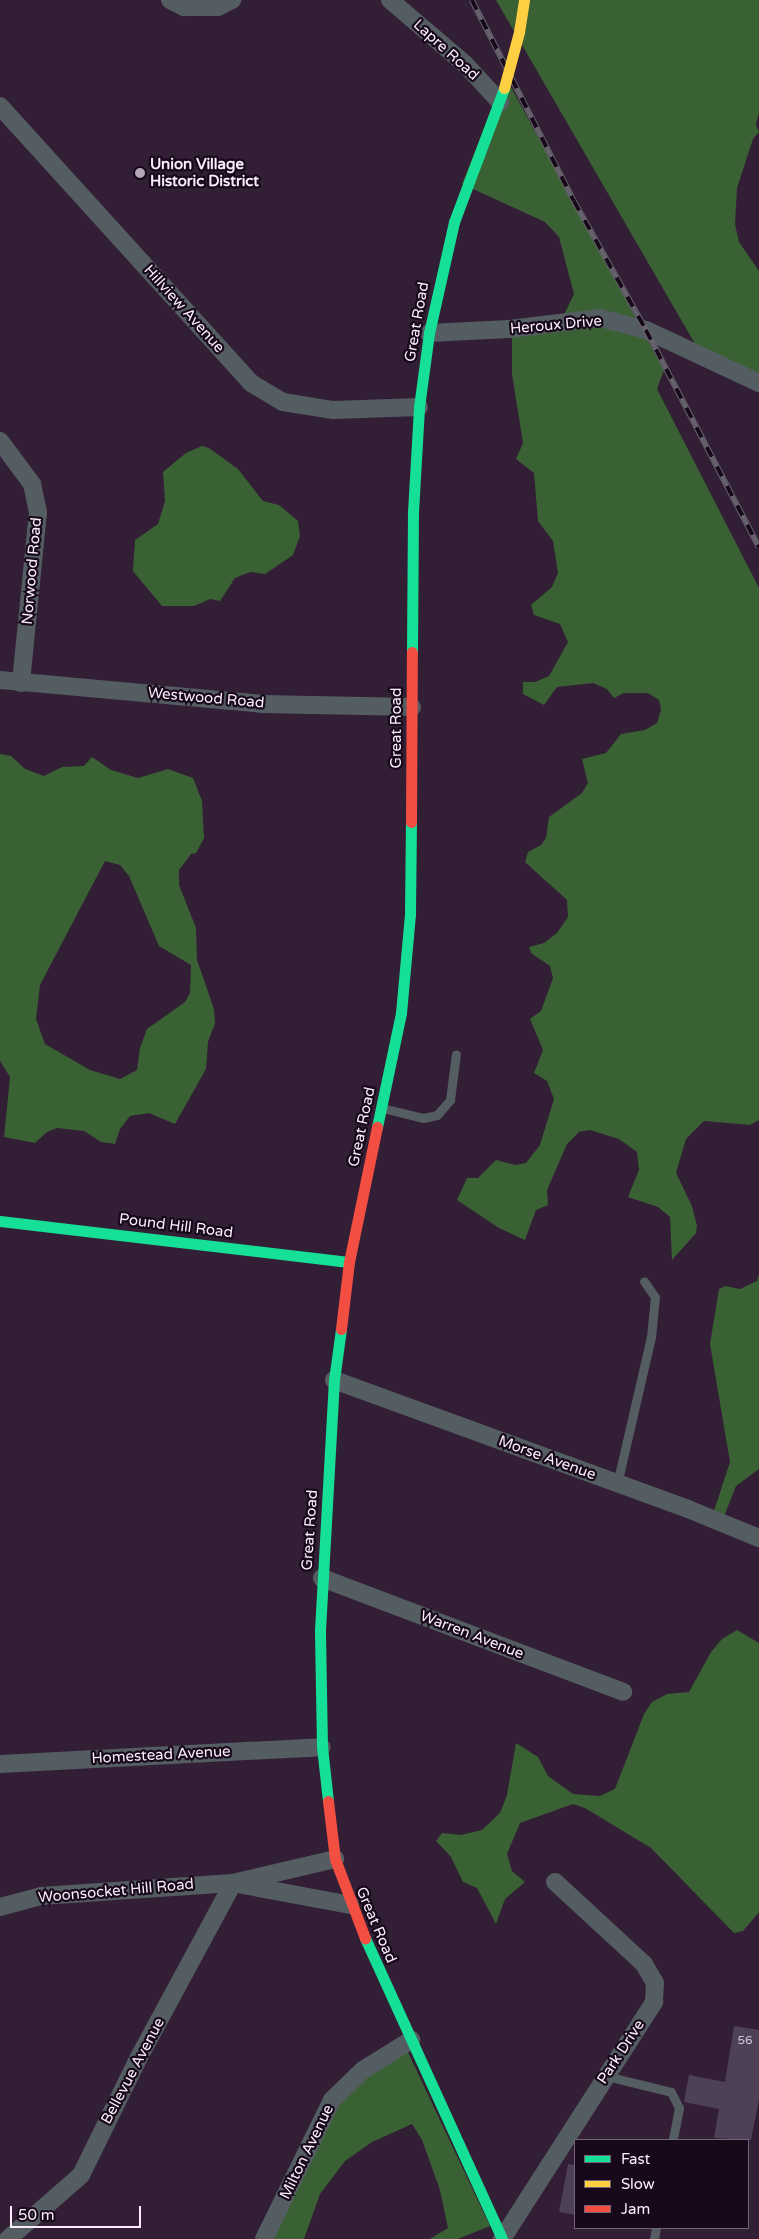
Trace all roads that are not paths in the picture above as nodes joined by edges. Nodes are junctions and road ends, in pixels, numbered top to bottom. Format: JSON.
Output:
{"nodes":[{"id":1,"x":170,"y":0,"type":"edge"},
{"id":2,"x":232,"y":0,"type":"edge"},
{"id":3,"x":390,"y":0,"type":"edge"},
{"id":4,"x":524,"y":0,"type":"edge"},
{"id":5,"x":502,"y":95,"type":"junction"},
{"id":6,"x":0,"y":106,"type":"edge"},
{"id":7,"x":429,"y":333,"type":"junction"},
{"id":8,"x":759,"y":383,"type":"edge"},
{"id":9,"x":418,"y":407,"type":"junction"},
{"id":10,"x":0,"y":441,"type":"edge"},
{"id":11,"x":0,"y":680,"type":"edge"},
{"id":12,"x":21,"y":682,"type":"junction"},
{"id":13,"x":412,"y":707,"type":"junction"},
{"id":14,"x":456,"y":1054,"type":"dead end"},
{"id":15,"x":382,"y":1108,"type":"junction"},
{"id":16,"x":0,"y":1221,"type":"edge"},
{"id":17,"x":349,"y":1262,"type":"junction"},
{"id":18,"x":644,"y":1281,"type":"dead end"},
{"id":19,"x":334,"y":1380,"type":"junction"},
{"id":20,"x":617,"y":1484,"type":"junction"},
{"id":21,"x":759,"y":1538,"type":"edge"},
{"id":22,"x":322,"y":1578,"type":"junction"},
{"id":23,"x":623,"y":1692,"type":"dead end"},
{"id":24,"x":322,"y":1747,"type":"junction"},
{"id":25,"x":0,"y":1764,"type":"edge"},
{"id":26,"x":336,"y":1859,"type":"junction"},
{"id":27,"x":555,"y":1882,"type":"dead end"},
{"id":28,"x":233,"y":1883,"type":"junction"},
{"id":29,"x":350,"y":1905,"type":"junction"},
{"id":30,"x":0,"y":1907,"type":"edge"},
{"id":31,"x":411,"y":2040,"type":"junction"},
{"id":32,"x":606,"y":2076,"type":"junction"},
{"id":33,"x":673,"y":2139,"type":"edge"},
{"id":34,"x":8,"y":2239,"type":"edge"},
{"id":35,"x":264,"y":2239,"type":"edge"},
{"id":36,"x":502,"y":2239,"type":"edge"}],
"edges":[{"from":1,"to":2,"type":"street"},
{"from":3,"to":5,"type":"street","name":"Lapre Road"},
{"from":4,"to":5,"type":"main road","name":"Great Road","bridge":true},
{"from":5,"to":7,"type":"main road","name":"Great Road"},
{"from":6,"to":9,"type":"street","name":"Hillview Avenue"},
{"from":7,"to":8,"type":"street","name":"Heroux Drive"},
{"from":7,"to":9,"type":"main road","name":"Great Road"},
{"from":9,"to":13,"type":"main road","name":"Great Road"},
{"from":10,"to":12,"type":"street","name":"Norwood Road"},
{"from":11,"to":12,"type":"street","name":"Westwood Road"},
{"from":12,"to":13,"type":"street","name":"Westwood Road"},
{"from":13,"to":15,"type":"main road","name":"Great Road"},
{"from":14,"to":15,"type":"lane"},
{"from":15,"to":17,"type":"main road","name":"Great Road"},
{"from":16,"to":17,"type":"main road","name":"Pound Hill Road"},
{"from":17,"to":19,"type":"main road","name":"Great Road"},
{"from":18,"to":20,"type":"lane"},
{"from":19,"to":20,"type":"street","name":"Morse Avenue"},
{"from":19,"to":22,"type":"main road","name":"Great Road"},
{"from":20,"to":21,"type":"street","name":"Morse Avenue"},
{"from":22,"to":23,"type":"street","name":"Warren Avenue"},
{"from":22,"to":24,"type":"main road","name":"Great Road"},
{"from":24,"to":25,"type":"street","name":"Homestead Avenue"},
{"from":24,"to":26,"type":"main road","name":"Great Road"},
{"from":26,"to":28,"type":"street","name":"Woonsocket Hill Road"},
{"from":26,"to":29,"type":"main road","name":"Great Road"},
{"from":27,"to":32,"type":"street","name":"Park Drive"},
{"from":28,"to":29,"type":"street","name":"Woonsocket Hill Road"},
{"from":28,"to":30,"type":"street","name":"Woonsocket Hill Road"},
{"from":28,"to":34,"type":"street","name":"Bellevue Avenue"},
{"from":29,"to":31,"type":"main road","name":"Great Road"},
{"from":31,"to":35,"type":"street","name":"Milton Avenue"},
{"from":31,"to":36,"type":"main road","name":"Great Road"},
{"from":32,"to":33,"type":"lane"},
{"from":32,"to":36,"type":"street","name":"Park Drive"}]}
